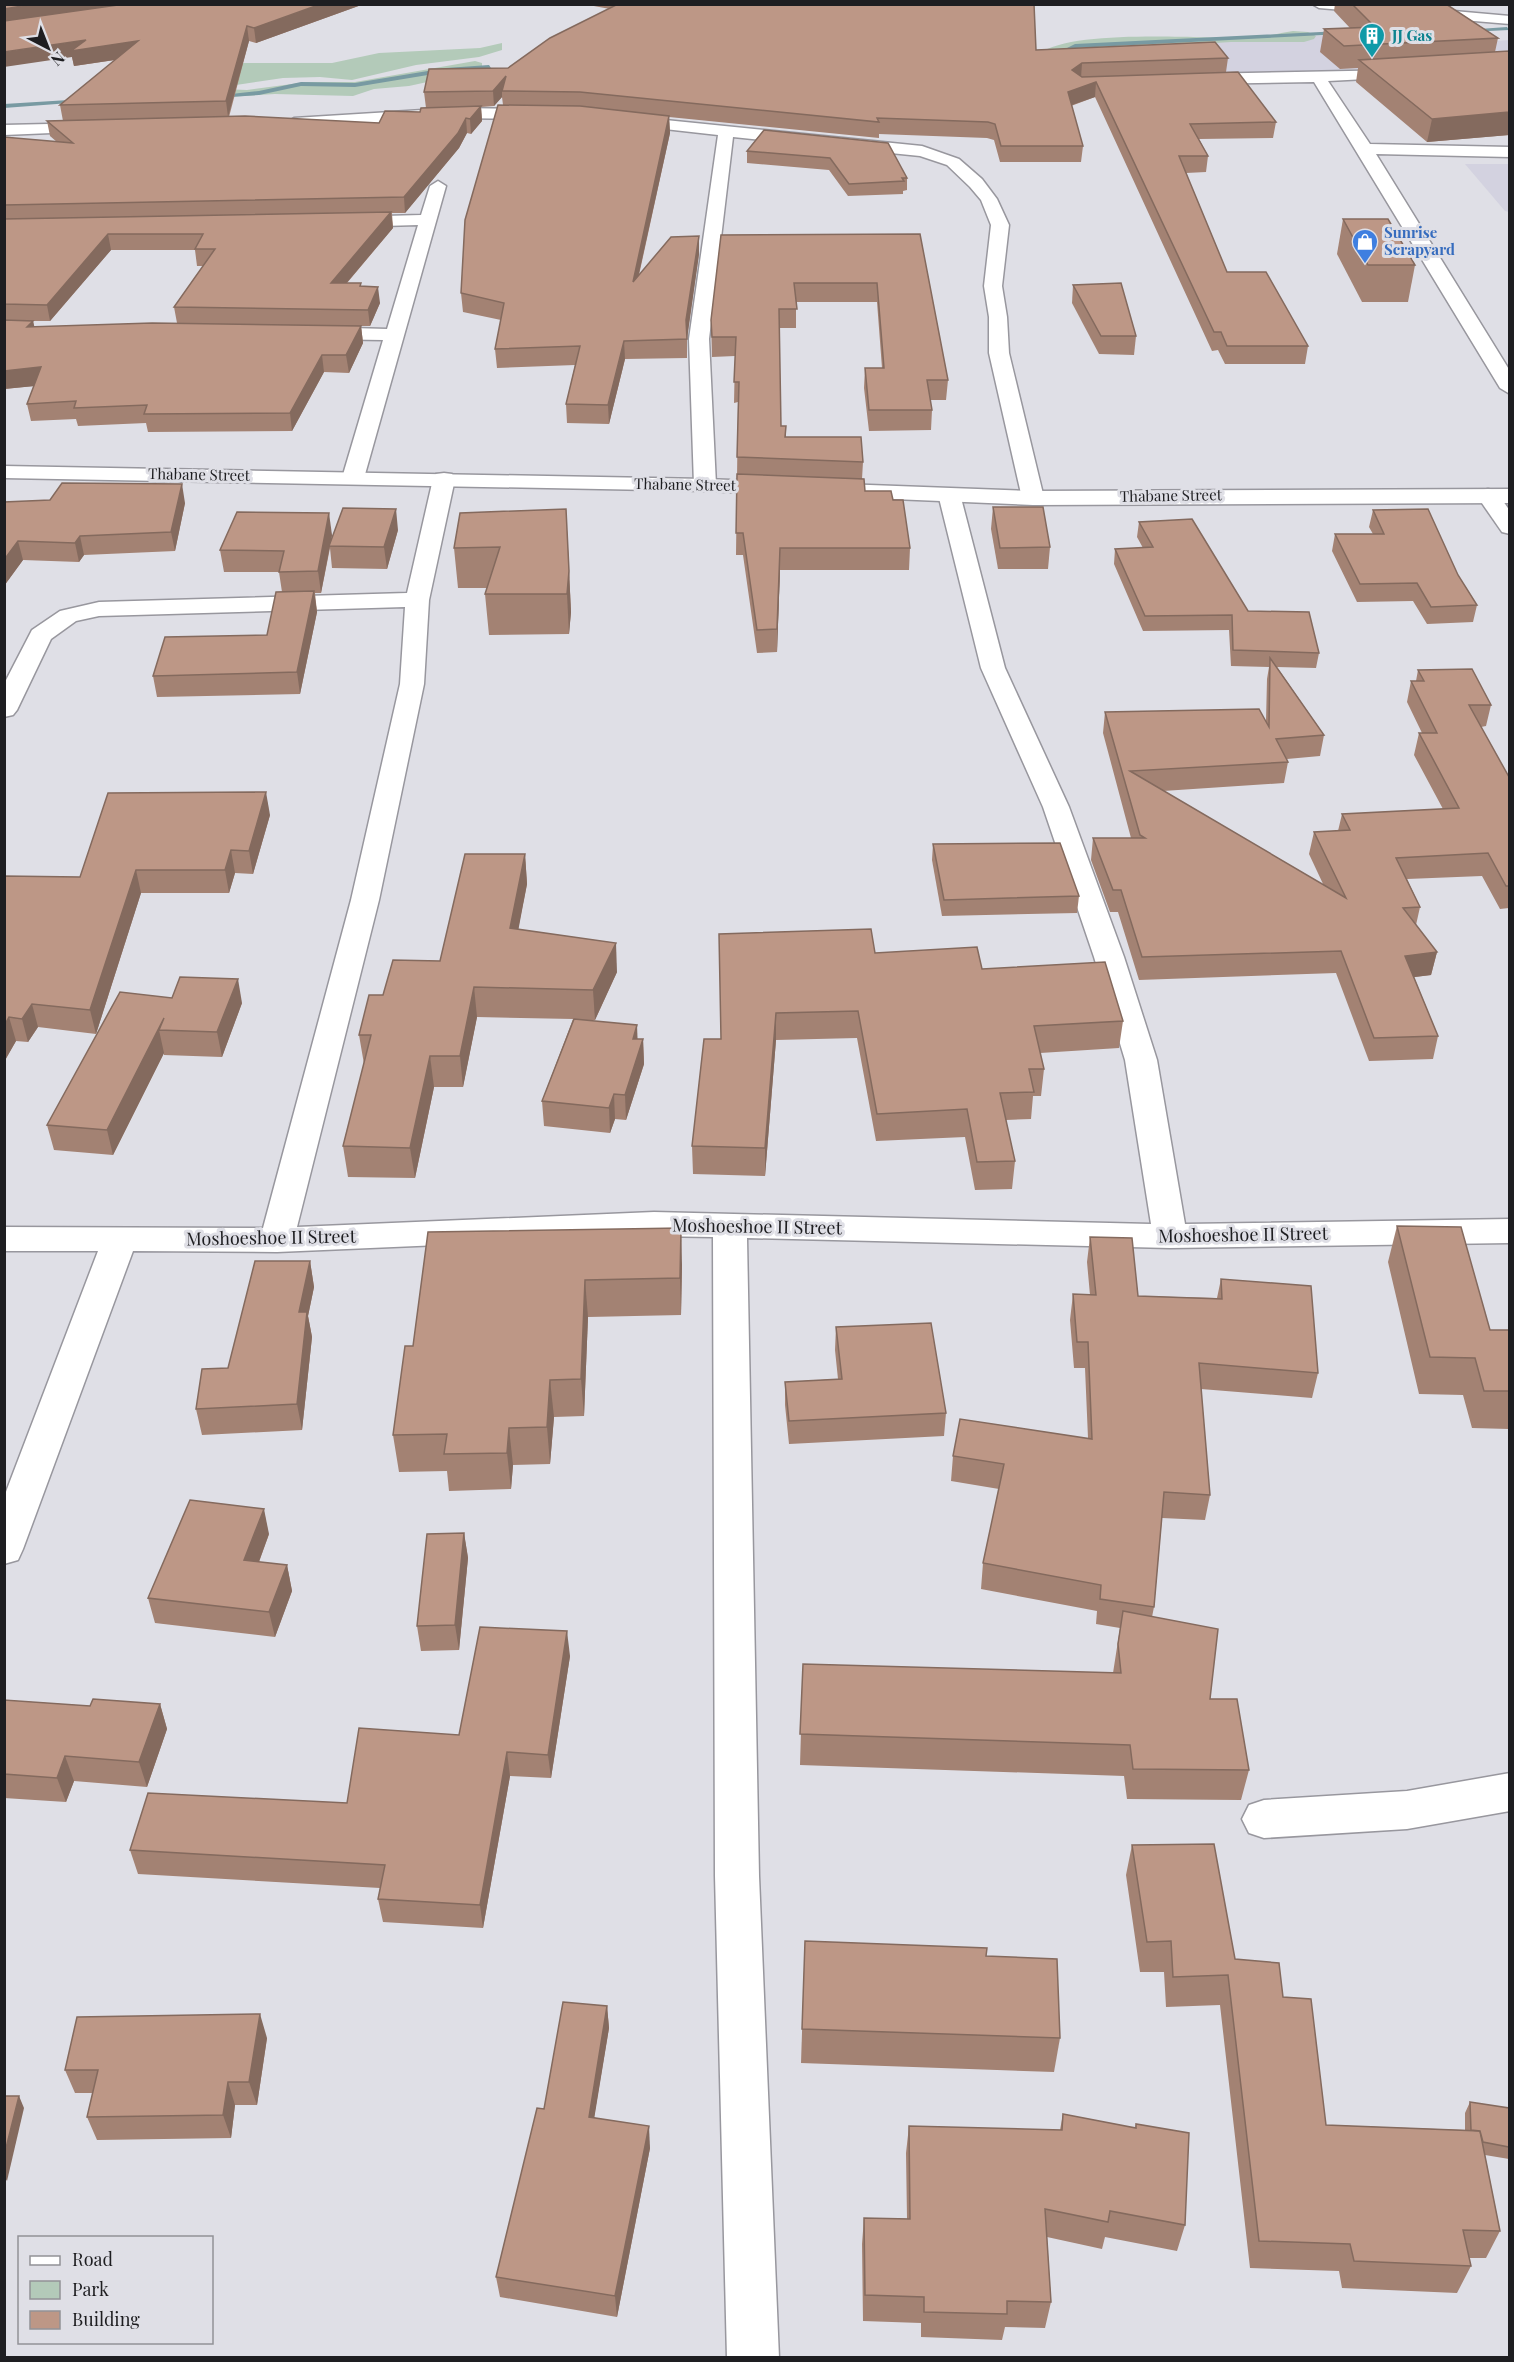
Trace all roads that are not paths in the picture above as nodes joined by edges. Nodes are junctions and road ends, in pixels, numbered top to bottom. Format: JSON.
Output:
{"nodes":[{"id":1,"x":1319,"y":4,"type":"edge"},
{"id":2,"x":1509,"y":20,"type":"edge"},
{"id":3,"x":1412,"y":73,"type":"edge"},
{"id":4,"x":1318,"y":77,"type":"junction"},
{"id":5,"x":1188,"y":80,"type":"edge"},
{"id":6,"x":558,"y":114,"type":"edge"},
{"id":7,"x":605,"y":118,"type":"edge"},
{"id":8,"x":278,"y":123,"type":"edge"},
{"id":9,"x":106,"y":128,"type":"edge"},
{"id":10,"x":4,"y":130,"type":"edge"},
{"id":11,"x":726,"y":132,"type":"junction"},
{"id":12,"x":1367,"y":150,"type":"junction"},
{"id":13,"x":1509,"y":152,"type":"edge"},
{"id":14,"x":438,"y":186,"type":"dead end"},
{"id":15,"x":429,"y":220,"type":"junction"},
{"id":16,"x":334,"y":222,"type":"edge"},
{"id":17,"x":294,"y":332,"type":"edge"},
{"id":18,"x":396,"y":335,"type":"junction"},
{"id":19,"x":1509,"y":388,"type":"edge"},
{"id":20,"x":4,"y":472,"type":"edge"},
{"id":21,"x":353,"y":478,"type":"junction"},
{"id":22,"x":444,"y":478,"type":"junction"},
{"id":23,"x":705,"y":485,"type":"junction"},
{"id":24,"x":949,"y":494,"type":"junction"},
{"id":25,"x":1499,"y":496,"type":"edge"},
{"id":26,"x":1033,"y":498,"type":"junction"},
{"id":27,"x":1509,"y":527,"type":"edge"},
{"id":28,"x":417,"y":600,"type":"junction"},
{"id":29,"x":4,"y":710,"type":"edge"},
{"id":30,"x":730,"y":1226,"type":"junction"},
{"id":31,"x":1509,"y":1231,"type":"edge"},
{"id":32,"x":1170,"y":1236,"type":"junction"},
{"id":33,"x":4,"y":1239,"type":"edge"},
{"id":34,"x":120,"y":1239,"type":"junction"},
{"id":35,"x":277,"y":1240,"type":"junction"},
{"id":36,"x":4,"y":1549,"type":"edge"},
{"id":37,"x":1509,"y":1792,"type":"edge"},
{"id":38,"x":1264,"y":1819,"type":"dead end"},
{"id":39,"x":753,"y":2358,"type":"edge"}],
"edges":[{"from":1,"to":2,"type":"street"},
{"from":3,"to":4,"type":"street"},
{"from":4,"to":5,"type":"street"},
{"from":4,"to":12,"type":"street"},
{"from":6,"to":8,"type":"street"},
{"from":7,"to":11,"type":"street"},
{"from":9,"to":10,"type":"street"},
{"from":11,"to":23,"type":"street"},
{"from":11,"to":26,"type":"street"},
{"from":12,"to":13,"type":"street"},
{"from":12,"to":19,"type":"street"},
{"from":14,"to":15,"type":"street"},
{"from":15,"to":16,"type":"street"},
{"from":15,"to":18,"type":"street"},
{"from":17,"to":18,"type":"street"},
{"from":18,"to":21,"type":"street"},
{"from":20,"to":21,"type":"street","name":"Thabane Street"},
{"from":21,"to":22,"type":"street","name":"Thabane Street"},
{"from":22,"to":23,"type":"street","name":"Thabane Street"},
{"from":22,"to":28,"type":"street"},
{"from":23,"to":24,"type":"street","name":"Thabane Street"},
{"from":24,"to":26,"type":"street","name":"Thabane Street"},
{"from":24,"to":32,"type":"street"},
{"from":25,"to":26,"type":"street","name":"Thabane Street"},
{"from":25,"to":27,"type":"street"},
{"from":28,"to":29,"type":"street"},
{"from":28,"to":35,"type":"street"},
{"from":30,"to":32,"type":"street","name":"Moshoeshoe II Street"},
{"from":30,"to":35,"type":"street","name":"Moshoeshoe II Street"},
{"from":30,"to":39,"type":"street"},
{"from":31,"to":32,"type":"street","name":"Moshoeshoe II Street"},
{"from":33,"to":34,"type":"street","name":"Moshoeshoe II Street"},
{"from":34,"to":35,"type":"street","name":"Moshoeshoe II Street"},
{"from":34,"to":36,"type":"street"},
{"from":37,"to":38,"type":"street"}]}
